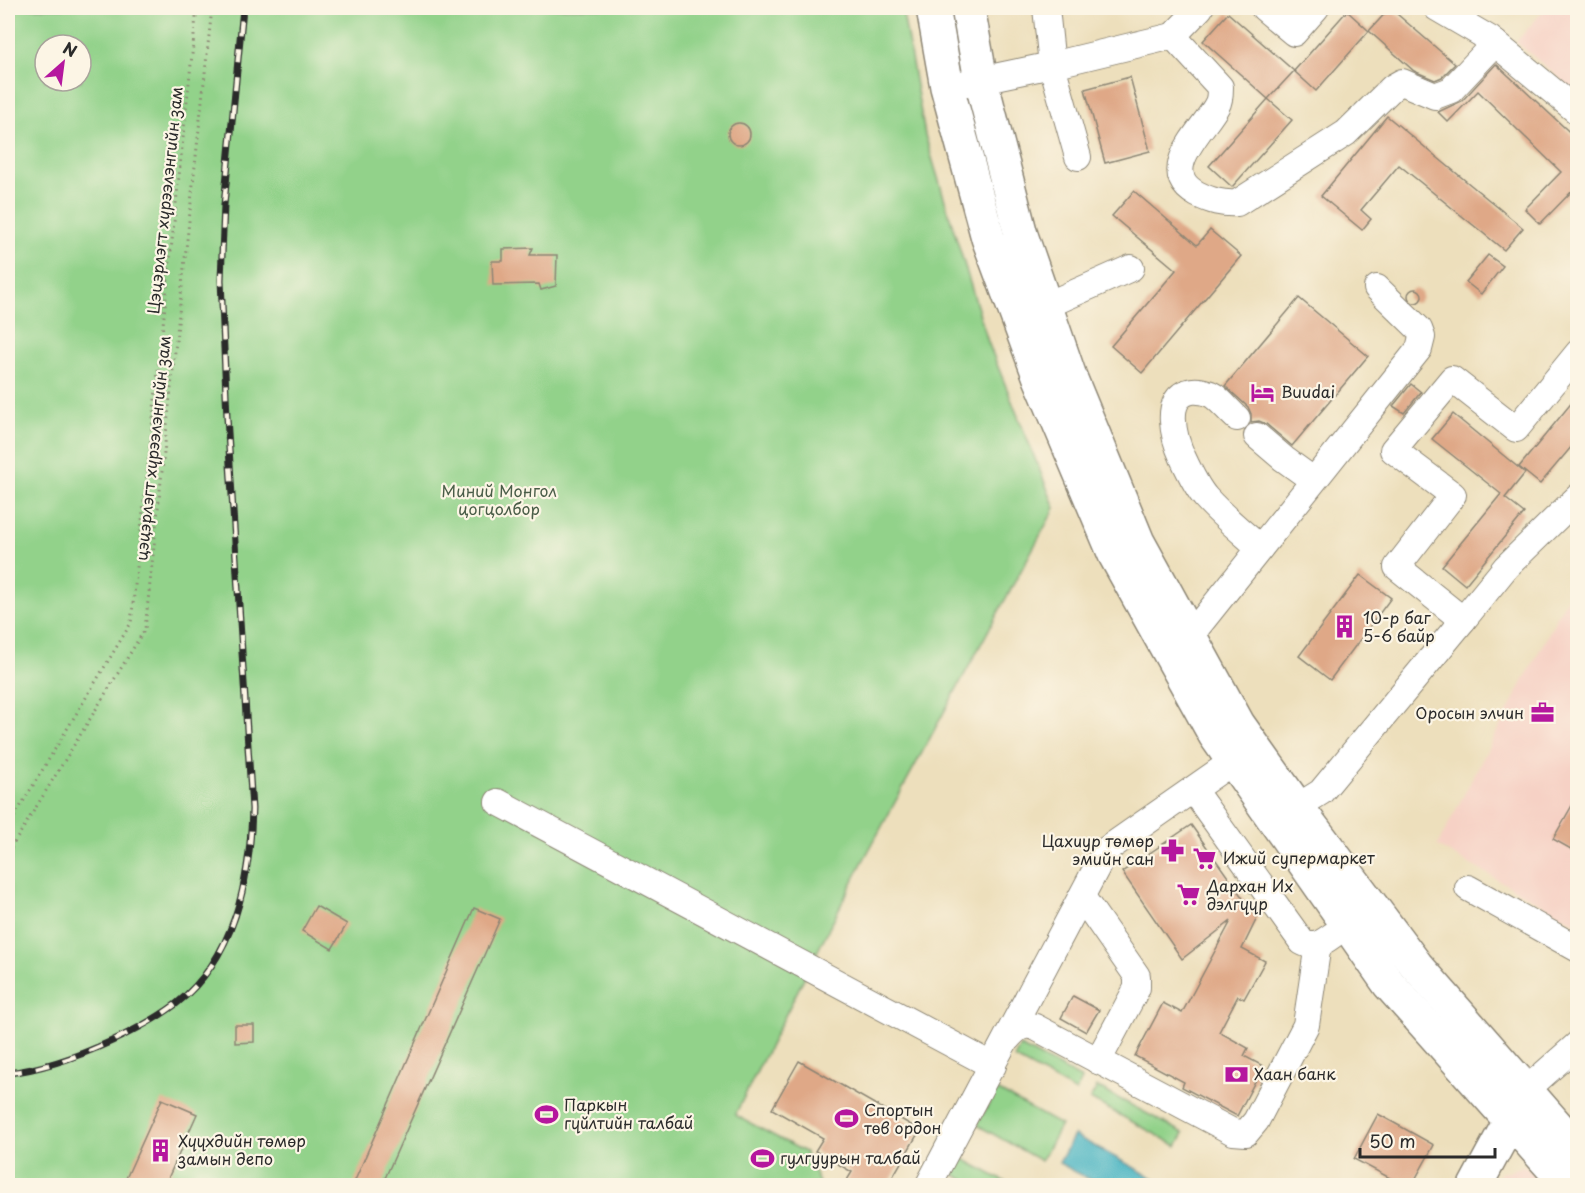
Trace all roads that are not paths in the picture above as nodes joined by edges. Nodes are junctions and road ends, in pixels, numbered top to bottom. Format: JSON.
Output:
{"nodes":[{"id":1,"x":933,"y":8,"type":"edge"},
{"id":2,"x":968,"y":8,"type":"edge"},
{"id":3,"x":1046,"y":8,"type":"edge"},
{"id":4,"x":1200,"y":8,"type":"edge"},
{"id":5,"x":1264,"y":8,"type":"edge"},
{"id":6,"x":1316,"y":8,"type":"edge"},
{"id":7,"x":1437,"y":8,"type":"edge"},
{"id":8,"x":1173,"y":36,"type":"junction"},
{"id":9,"x":1496,"y":43,"type":"junction"},
{"id":10,"x":1052,"y":65,"type":"junction"},
{"id":11,"x":981,"y":80,"type":"junction"},
{"id":12,"x":947,"y":87,"type":"junction"},
{"id":13,"x":1578,"y":112,"type":"edge"},
{"id":14,"x":1078,"y":157,"type":"dead end"},
{"id":15,"x":1131,"y":268,"type":"dead end"},
{"id":16,"x":1377,"y":288,"type":"dead end"},
{"id":17,"x":1045,"y":306,"type":"junction"},
{"id":18,"x":1578,"y":352,"type":"edge"},
{"id":19,"x":1237,"y":418,"type":"dead end"},
{"id":20,"x":1257,"y":436,"type":"dead end"},
{"id":21,"x":1313,"y":480,"type":"junction"},
{"id":22,"x":1578,"y":497,"type":"edge"},
{"id":23,"x":1260,"y":548,"type":"junction"},
{"id":24,"x":1463,"y":620,"type":"junction"},
{"id":25,"x":1190,"y":636,"type":"junction"},
{"id":26,"x":1232,"y":762,"type":"junction"},
{"id":27,"x":1193,"y":789,"type":"junction"},
{"id":28,"x":498,"y":802,"type":"dead end"},
{"id":29,"x":1297,"y":807,"type":"junction"},
{"id":30,"x":1468,"y":888,"type":"dead end"},
{"id":31,"x":1082,"y":897,"type":"junction"},
{"id":32,"x":1347,"y":925,"type":"junction"},
{"id":33,"x":1321,"y":944,"type":"junction"},
{"id":34,"x":1578,"y":949,"type":"edge"},
{"id":35,"x":1008,"y":1038,"type":"junction"},
{"id":36,"x":1578,"y":1044,"type":"edge"},
{"id":37,"x":1098,"y":1061,"type":"junction"},
{"id":38,"x":993,"y":1066,"type":"junction"},
{"id":39,"x":1526,"y":1090,"type":"junction"},
{"id":40,"x":1511,"y":1120,"type":"junction"},
{"id":41,"x":1578,"y":1150,"type":"edge"},
{"id":42,"x":928,"y":1185,"type":"edge"},
{"id":43,"x":1475,"y":1185,"type":"edge"},
{"id":44,"x":1569,"y":1185,"type":"edge"}],
"edges":[{"from":1,"to":12,"type":"main road"},
{"from":2,"to":11,"type":"main road"},
{"from":3,"to":10,"type":"street"},
{"from":4,"to":8,"type":"street"},
{"from":5,"to":6,"type":"street"},
{"from":7,"to":9,"type":"street"},
{"from":8,"to":9,"type":"street"},
{"from":8,"to":10,"type":"street"},
{"from":9,"to":13,"type":"street"},
{"from":10,"to":11,"type":"street"},
{"from":10,"to":14,"type":"street"},
{"from":11,"to":12,"type":"street"},
{"from":11,"to":17,"type":"main road"},
{"from":12,"to":26,"type":"main road"},
{"from":15,"to":17,"type":"street"},
{"from":16,"to":21,"type":"street"},
{"from":17,"to":25,"type":"main road"},
{"from":18,"to":24,"type":"street"},
{"from":19,"to":23,"type":"street"},
{"from":20,"to":21,"type":"street"},
{"from":21,"to":23,"type":"street"},
{"from":22,"to":24,"type":"street"},
{"from":23,"to":25,"type":"street"},
{"from":24,"to":29,"type":"street"},
{"from":25,"to":29,"type":"main road"},
{"from":26,"to":27,"type":"street"},
{"from":26,"to":32,"type":"main road"},
{"from":27,"to":31,"type":"street"},
{"from":27,"to":33,"type":"street"},
{"from":28,"to":38,"type":"street"},
{"from":29,"to":39,"type":"main road"},
{"from":30,"to":34,"type":"street"},
{"from":31,"to":35,"type":"street"},
{"from":31,"to":37,"type":"street"},
{"from":32,"to":33,"type":"street"},
{"from":32,"to":40,"type":"main road"},
{"from":33,"to":37,"type":"street"},
{"from":35,"to":37,"type":"street"},
{"from":35,"to":38,"type":"street"},
{"from":36,"to":39,"type":"street"},
{"from":38,"to":42,"type":"street"},
{"from":39,"to":40,"type":"main road"},
{"from":39,"to":41,"type":"main road"},
{"from":40,"to":43,"type":"main road"},
{"from":40,"to":44,"type":"main road"}]}
